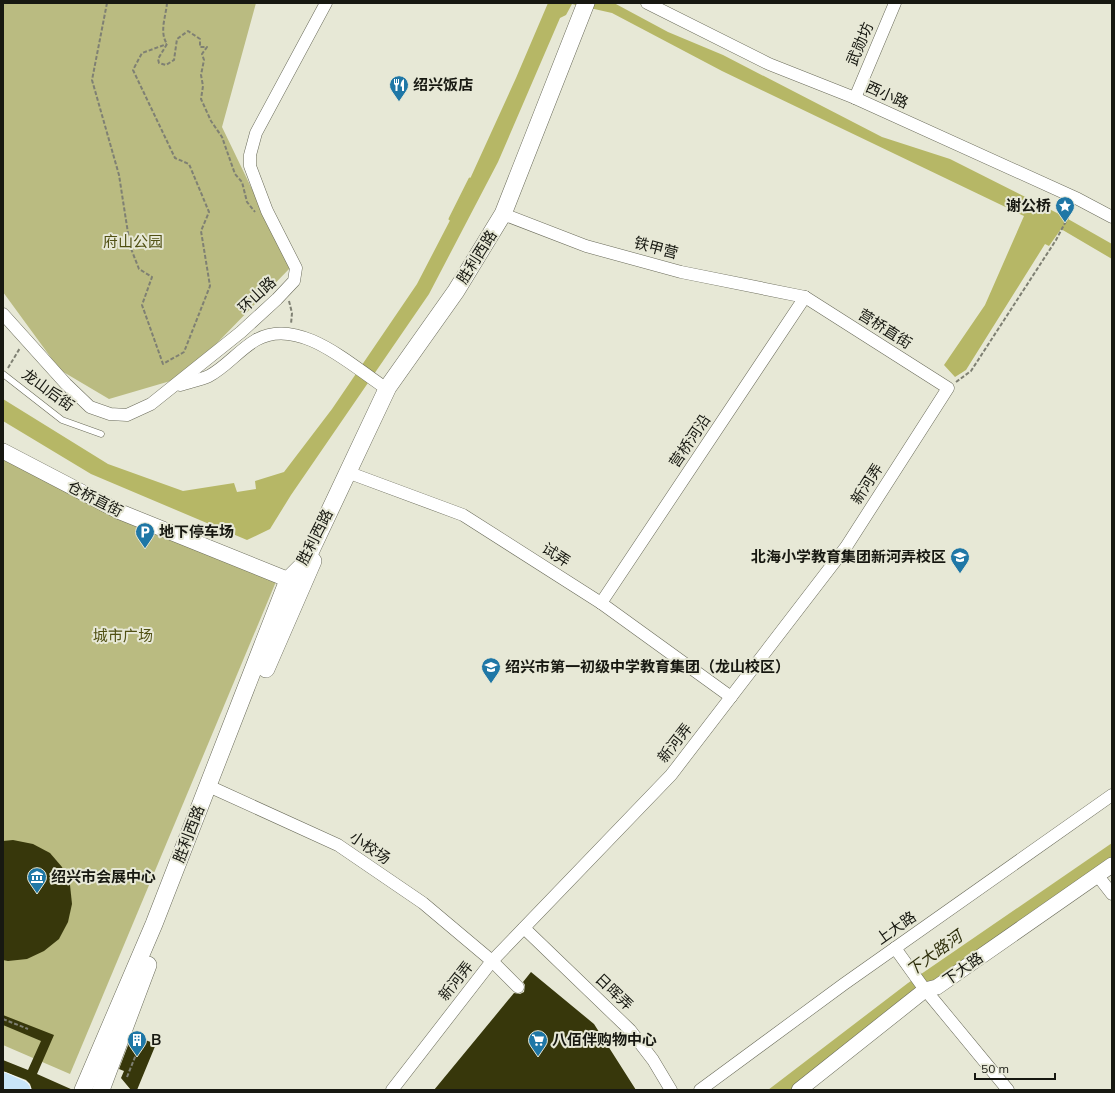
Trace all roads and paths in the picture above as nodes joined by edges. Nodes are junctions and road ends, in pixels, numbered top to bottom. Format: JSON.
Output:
{"nodes":[{"id":1,"x":107,"y":3,"type":"edge"},
{"id":2,"x":168,"y":3,"type":"edge"},
{"id":3,"x":326,"y":3,"type":"edge"},
{"id":4,"x":647,"y":3,"type":"edge"},
{"id":5,"x":895,"y":3,"type":"edge"},
{"id":6,"x":590,"y":7,"type":"edge"},
{"id":7,"x":167,"y":44,"type":"junction"},
{"id":8,"x":855,"y":98,"type":"junction"},
{"id":9,"x":1075,"y":206,"type":"dead end"},
{"id":10,"x":257,"y":213,"type":"dead end"},
{"id":11,"x":507,"y":216,"type":"junction"},
{"id":12,"x":1112,"y":217,"type":"edge"},
{"id":13,"x":286,"y":295,"type":"dead end"},
{"id":14,"x":805,"y":297,"type":"junction"},
{"id":15,"x":3,"y":314,"type":"edge"},
{"id":16,"x":292,"y":334,"type":"junction"},
{"id":17,"x":26,"y":339,"type":"junction"},
{"id":18,"x":3,"y":374,"type":"edge"},
{"id":19,"x":381,"y":384,"type":"junction"},
{"id":20,"x":172,"y":387,"type":"junction"},
{"id":21,"x":948,"y":388,"type":"junction"},
{"id":22,"x":101,"y":434,"type":"dead end"},
{"id":23,"x":3,"y":451,"type":"edge"},
{"id":24,"x":351,"y":473,"type":"junction"},
{"id":25,"x":295,"y":583,"type":"junction"},
{"id":26,"x":601,"y":603,"type":"junction"},
{"id":27,"x":732,"y":697,"type":"junction"},
{"id":28,"x":215,"y":789,"type":"junction"},
{"id":29,"x":1112,"y":795,"type":"edge"},
{"id":30,"x":1112,"y":865,"type":"edge"},
{"id":31,"x":1098,"y":876,"type":"junction"},
{"id":32,"x":1112,"y":894,"type":"edge"},
{"id":33,"x":524,"y":928,"type":"junction"},
{"id":34,"x":894,"y":948,"type":"junction"},
{"id":35,"x":492,"y":961,"type":"junction"},
{"id":36,"x":518,"y":987,"type":"dead end"},
{"id":37,"x":924,"y":989,"type":"junction"},
{"id":38,"x":3,"y":1020,"type":"edge"},
{"id":39,"x":28,"y":1029,"type":"dead end"},
{"id":40,"x":126,"y":1041,"type":"dead end"},
{"id":41,"x":127,"y":1077,"type":"dead end"},
{"id":42,"x":3,"y":1082,"type":"edge"},
{"id":43,"x":21,"y":1090,"type":"edge"},
{"id":44,"x":83,"y":1090,"type":"edge"},
{"id":45,"x":101,"y":1090,"type":"edge"},
{"id":46,"x":392,"y":1090,"type":"edge"},
{"id":47,"x":671,"y":1090,"type":"edge"},
{"id":48,"x":700,"y":1090,"type":"edge"},
{"id":49,"x":799,"y":1090,"type":"edge"},
{"id":50,"x":1008,"y":1090,"type":"edge"}],
"edges":[{"from":1,"to":7,"type":"path"},
{"from":2,"to":7,"type":"path"},
{"from":3,"to":20,"type":"street","name":"环山路"},
{"from":4,"to":8,"type":"street","name":"西小路"},
{"from":5,"to":8,"type":"street","name":"武勋坊"},
{"from":6,"to":11,"type":"main road","name":"胜利西路"},
{"from":7,"to":10,"type":"path"},
{"from":8,"to":12,"type":"street","name":"西小路"},
{"from":9,"to":21,"type":"path"},
{"from":11,"to":14,"type":"street","name":"铁甲营"},
{"from":11,"to":19,"type":"main road","name":"胜利西路"},
{"from":11,"to":24,"type":"main road","name":"胜利西路"},
{"from":13,"to":16,"type":"path"},
{"from":14,"to":21,"type":"street","name":"营桥直街"},
{"from":14,"to":26,"type":"street","name":"营桥河沿"},
{"from":15,"to":17,"type":"street","name":"环山路"},
{"from":16,"to":19,"type":"street"},
{"from":16,"to":20,"type":"street"},
{"from":17,"to":18,"type":"path"},
{"from":17,"to":20,"type":"street","name":"环山路"},
{"from":18,"to":22,"type":"lane","name":"龙山后街"},
{"from":19,"to":24,"type":"main road","name":"胜利西路"},
{"from":21,"to":27,"type":"street","name":"新河弄"},
{"from":23,"to":25,"type":"street","name":"仓桥直街"},
{"from":24,"to":25,"type":"main road","name":"胜利西路"},
{"from":24,"to":26,"type":"street","name":"试弄"},
{"from":25,"to":28,"type":"main road","name":"胜利西路"},
{"from":25,"to":44,"type":"main road","name":"胜利西路"},
{"from":26,"to":27,"type":"street","name":"试弄"},
{"from":27,"to":33,"type":"street","name":"新河弄"},
{"from":28,"to":35,"type":"street","name":"小校场"},
{"from":28,"to":45,"type":"main road","name":"胜利西路"},
{"from":29,"to":34,"type":"street","name":"上大路"},
{"from":30,"to":31,"type":"street","name":"下大路"},
{"from":31,"to":32,"type":"street"},
{"from":31,"to":37,"type":"street","name":"下大路"},
{"from":33,"to":35,"type":"street","name":"新河弄"},
{"from":33,"to":47,"type":"street","name":"日晖弄"},
{"from":34,"to":37,"type":"street"},
{"from":34,"to":48,"type":"street","name":"上大路"},
{"from":35,"to":36,"type":"street","name":"小校场"},
{"from":35,"to":46,"type":"street","name":"新河弄"},
{"from":37,"to":49,"type":"street","name":"下大路"},
{"from":37,"to":50,"type":"street"},
{"from":38,"to":39,"type":"path"},
{"from":40,"to":41,"type":"path"},
{"from":42,"to":43,"type":"main road"}]}
